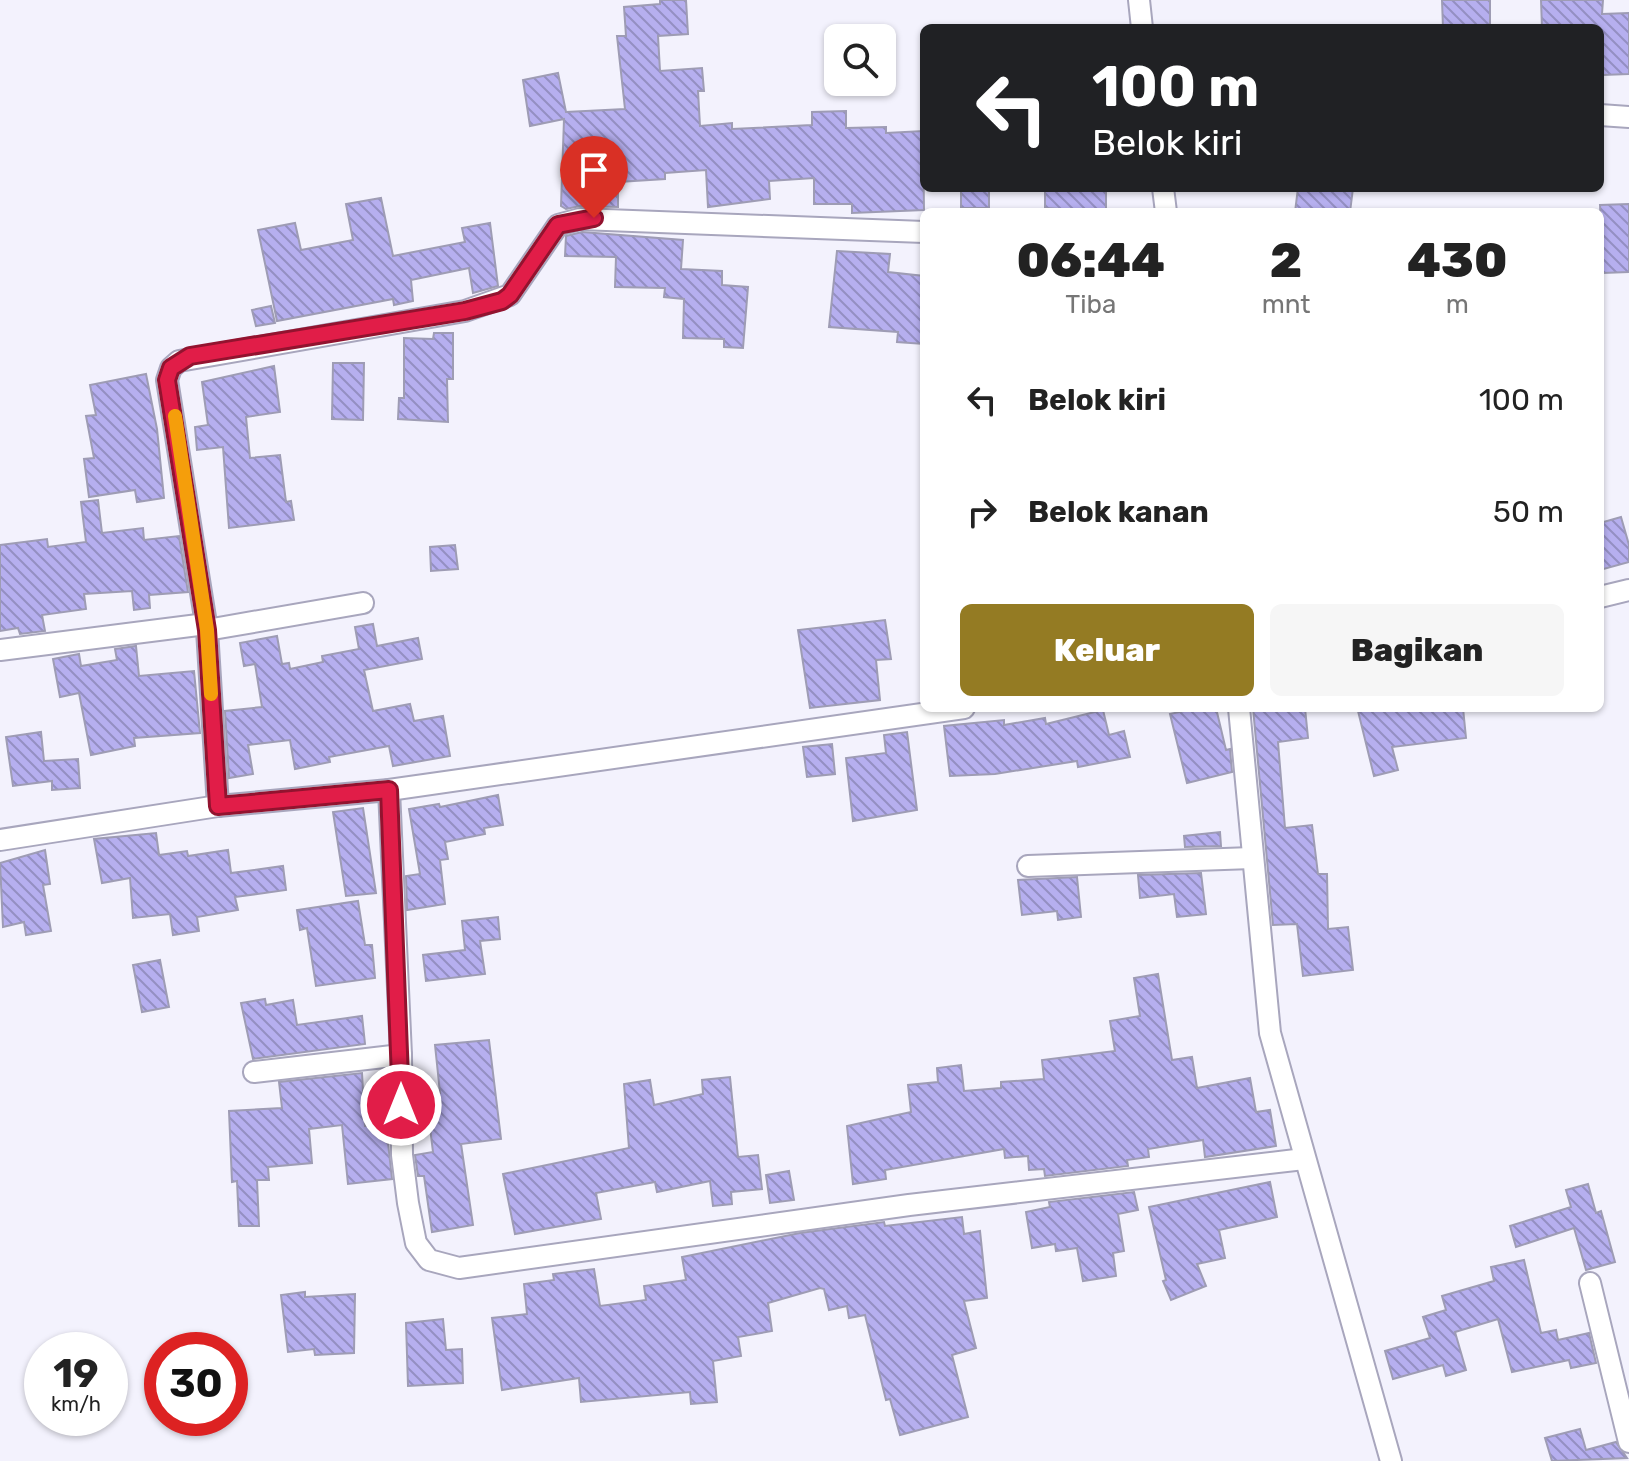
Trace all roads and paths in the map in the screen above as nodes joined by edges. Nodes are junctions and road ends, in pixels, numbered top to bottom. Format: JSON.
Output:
{"nodes":[{"id":1,"x":1139,"y":0,"type":"edge"},
{"id":2,"x":1142,"y":24,"type":"edge"},
{"id":3,"x":1604,"y":115,"type":"edge"},
{"id":4,"x":1629,"y":117,"type":"edge"},
{"id":5,"x":920,"y":232,"type":"edge"},
{"id":6,"x":1629,"y":590,"type":"edge"},
{"id":7,"x":1604,"y":596,"type":"edge"},
{"id":8,"x":363,"y":603,"type":"dead end"},
{"id":9,"x":207,"y":627,"type":"junction"},
{"id":10,"x":0,"y":650,"type":"edge"},
{"id":11,"x":936,"y":712,"type":"edge"},
{"id":12,"x":1239,"y":712,"type":"edge"},
{"id":13,"x":389,"y":790,"type":"junction"},
{"id":14,"x":218,"y":806,"type":"junction"},
{"id":15,"x":0,"y":840,"type":"edge"},
{"id":16,"x":1252,"y":858,"type":"junction"},
{"id":17,"x":1028,"y":866,"type":"dead end"},
{"id":18,"x":401,"y":1055,"type":"junction"},
{"id":19,"x":254,"y":1072,"type":"dead end"},
{"id":20,"x":1304,"y":1159,"type":"junction"},
{"id":21,"x":1590,"y":1283,"type":"dead end"},
{"id":22,"x":1629,"y":1442,"type":"edge"},
{"id":23,"x":1391,"y":1461,"type":"edge"}],
"edges":[{"from":1,"to":2,"type":"street"},
{"from":3,"to":4,"type":"street"},
{"from":5,"to":9,"type":"street"},
{"from":6,"to":7,"type":"street"},
{"from":8,"to":9,"type":"street"},
{"from":9,"to":10,"type":"street"},
{"from":9,"to":14,"type":"street"},
{"from":11,"to":13,"type":"street"},
{"from":12,"to":16,"type":"street"},
{"from":13,"to":14,"type":"street"},
{"from":13,"to":18,"type":"street"},
{"from":14,"to":15,"type":"street"},
{"from":16,"to":17,"type":"street"},
{"from":16,"to":20,"type":"street"},
{"from":18,"to":19,"type":"street"},
{"from":18,"to":20,"type":"street"},
{"from":20,"to":23,"type":"street"},
{"from":21,"to":22,"type":"street"}]}
